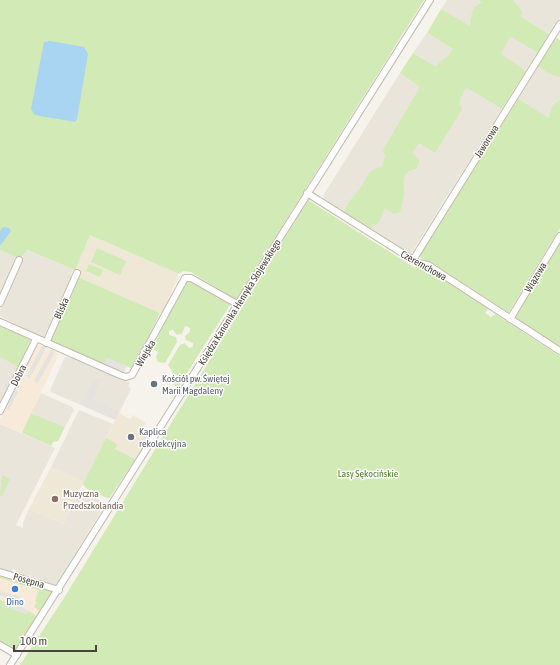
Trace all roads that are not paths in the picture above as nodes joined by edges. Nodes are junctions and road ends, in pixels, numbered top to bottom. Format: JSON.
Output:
{"nodes":[{"id":1,"x":430,"y":0,"type":"edge"},
{"id":2,"x":560,"y":24,"type":"edge"},
{"id":3,"x":307,"y":193,"type":"junction"},
{"id":4,"x":560,"y":236,"type":"edge"},
{"id":5,"x":19,"y":260,"type":"dead end"},
{"id":6,"x":413,"y":260,"type":"junction"},
{"id":7,"x":77,"y":273,"type":"dead end"},
{"id":8,"x":0,"y":303,"type":"edge"},
{"id":9,"x":237,"y":304,"type":"junction"},
{"id":10,"x":510,"y":319,"type":"junction"},
{"id":11,"x":0,"y":322,"type":"edge"},
{"id":12,"x":36,"y":339,"type":"junction"},
{"id":13,"x":46,"y":343,"type":"junction"},
{"id":14,"x":560,"y":351,"type":"edge"},
{"id":15,"x":0,"y":411,"type":"edge"},
{"id":16,"x":0,"y":572,"type":"edge"},
{"id":17,"x":59,"y":590,"type":"junction"},
{"id":18,"x":0,"y":645,"type":"edge"},
{"id":19,"x":17,"y":655,"type":"junction"},
{"id":20,"x":10,"y":665,"type":"edge"}],
"edges":[{"from":1,"to":3,"type":"street","name":"Księdza Kanonika Henryka Słojewskiego"},
{"from":2,"to":6,"type":"street","name":"Jaworowa"},
{"from":3,"to":6,"type":"street","name":"Czeremchowa"},
{"from":3,"to":9,"type":"street","name":"Księdza Kanonika Henryka Słojewskiego"},
{"from":4,"to":10,"type":"street","name":"Wiązowa"},
{"from":5,"to":8,"type":"street"},
{"from":6,"to":10,"type":"street","name":"Czeremchowa"},
{"from":7,"to":13,"type":"street","name":"Bliska"},
{"from":9,"to":13,"type":"street","name":"Wiejska"},
{"from":9,"to":17,"type":"street","name":"Księdza Kanonika Henryka Słojewskiego"},
{"from":10,"to":14,"type":"street","name":"Czeremchowa"},
{"from":11,"to":12,"type":"street","name":"Wiejska"},
{"from":12,"to":13,"type":"street","name":"Wiejska"},
{"from":12,"to":15,"type":"street","name":"Dobra"},
{"from":16,"to":17,"type":"street","name":"Posępna"},
{"from":17,"to":19,"type":"street","name":"Księdza Kanonika Henryka Słojewskiego"},
{"from":18,"to":19,"type":"street"},
{"from":19,"to":20,"type":"street","name":"Księdza Kanonika Henryka Słojewskiego"}]}
